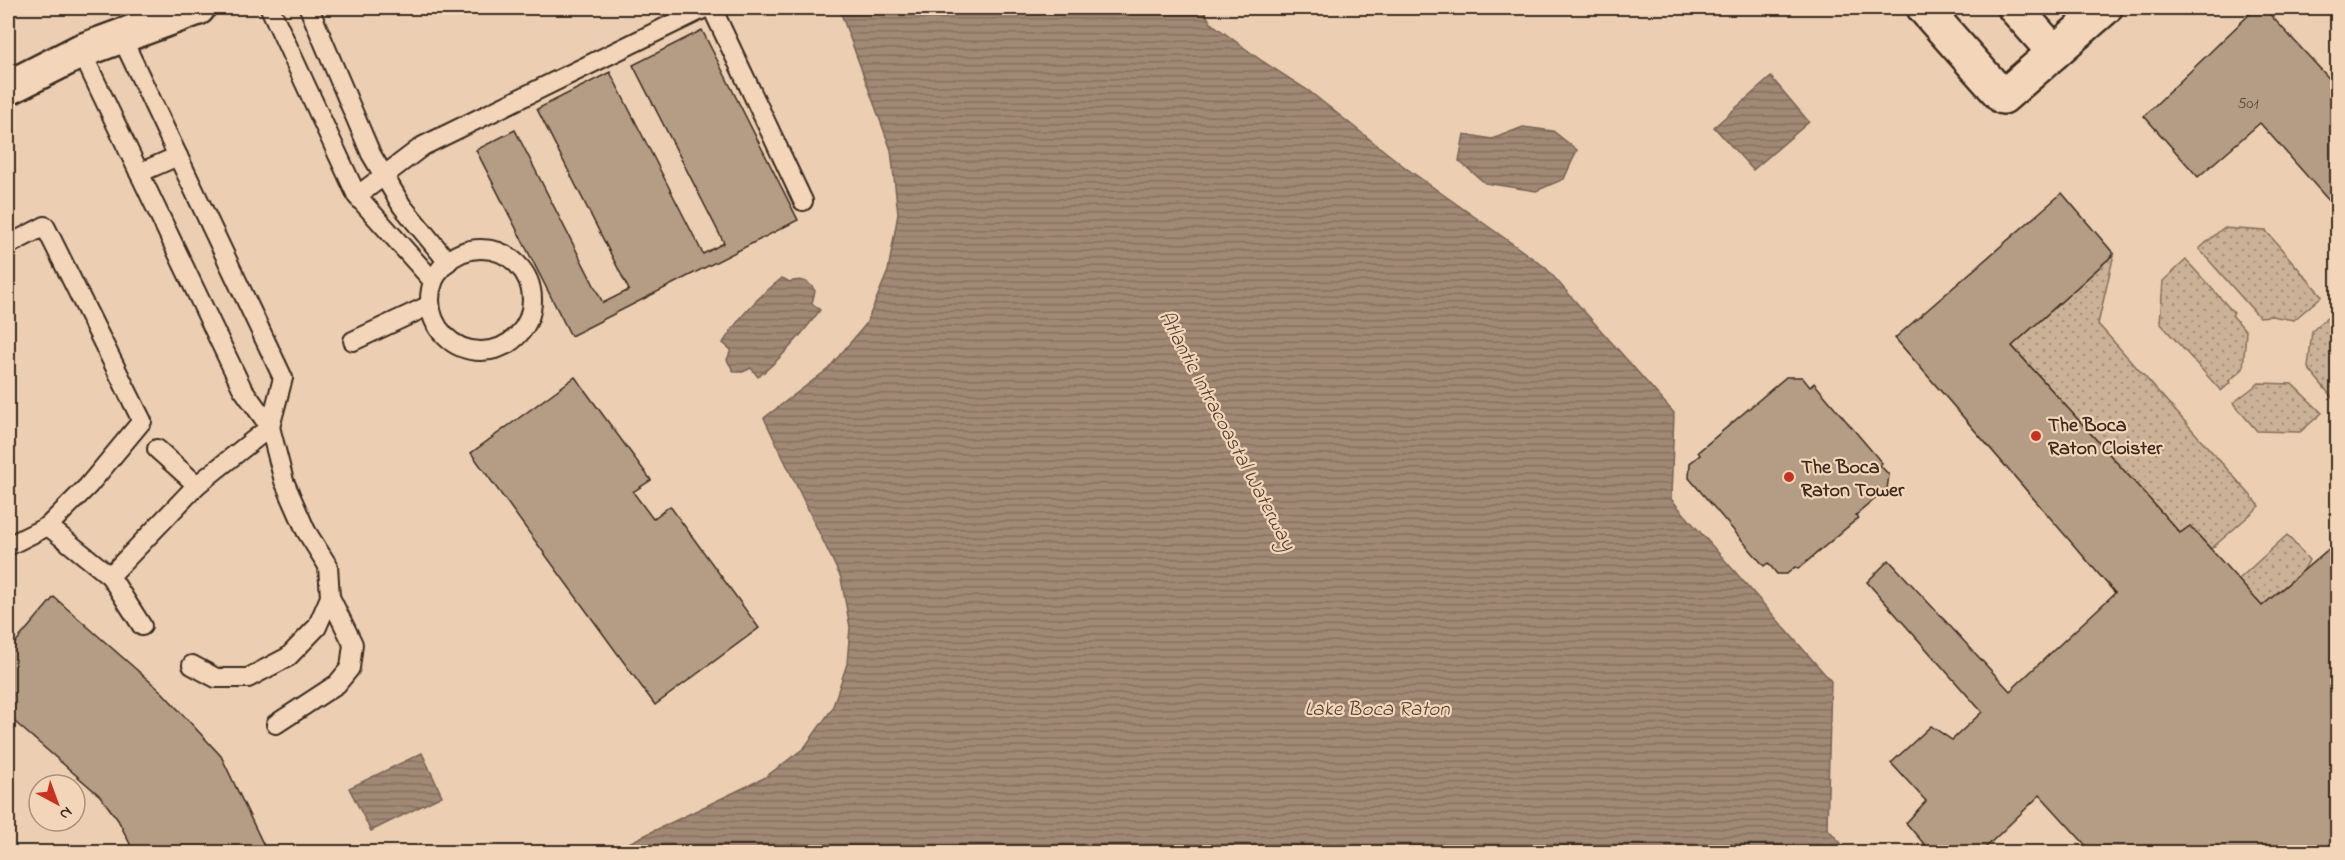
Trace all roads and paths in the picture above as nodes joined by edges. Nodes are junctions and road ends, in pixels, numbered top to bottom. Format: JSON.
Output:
{"nodes":[{"id":1,"x":198,"y":8,"type":"edge"},
{"id":2,"x":270,"y":8,"type":"edge"},
{"id":3,"x":309,"y":8,"type":"edge"},
{"id":4,"x":705,"y":8,"type":"edge"},
{"id":5,"x":711,"y":8,"type":"edge"},
{"id":6,"x":1924,"y":8,"type":"edge"},
{"id":7,"x":2015,"y":8,"type":"edge"},
{"id":8,"x":2105,"y":8,"type":"edge"},
{"id":9,"x":121,"y":36,"type":"junction"},
{"id":10,"x":81,"y":51,"type":"junction"},
{"id":11,"x":2054,"y":52,"type":"junction"},
{"id":12,"x":8,"y":88,"type":"edge"},
{"id":13,"x":178,"y":156,"type":"junction"},
{"id":14,"x":139,"y":173,"type":"junction"},
{"id":15,"x":384,"y":176,"type":"junction"},
{"id":16,"x":357,"y":196,"type":"junction"},
{"id":17,"x":803,"y":201,"type":"dead end"},
{"id":18,"x":8,"y":245,"type":"edge"},
{"id":19,"x":448,"y":262,"type":"junction"},
{"id":20,"x":433,"y":281,"type":"junction"},
{"id":21,"x":429,"y":305,"type":"junction"},
{"id":22,"x":353,"y":341,"type":"dead end"},
{"id":23,"x":270,"y":427,"type":"junction"},
{"id":24,"x":157,"y":449,"type":"dead end"},
{"id":25,"x":197,"y":485,"type":"junction"},
{"id":26,"x":48,"y":526,"type":"junction"},
{"id":27,"x":8,"y":546,"type":"edge"},
{"id":28,"x":110,"y":576,"type":"junction"},
{"id":29,"x":330,"y":597,"type":"junction"},
{"id":30,"x":142,"y":626,"type":"dead end"},
{"id":31,"x":192,"y":665,"type":"dead end"},
{"id":32,"x":276,"y":724,"type":"dead end"}],
"edges":[{"from":1,"to":9,"type":"street"},
{"from":2,"to":16,"type":"lane"},
{"from":3,"to":15,"type":"lane"},
{"from":4,"to":15,"type":"lane"},
{"from":5,"to":17,"type":"lane"},
{"from":6,"to":11,"type":"street"},
{"from":7,"to":11,"type":"street"},
{"from":8,"to":11,"type":"street"},
{"from":9,"to":10,"type":"street"},
{"from":9,"to":13,"type":"lane"},
{"from":10,"to":12,"type":"street"},
{"from":10,"to":14,"type":"lane"},
{"from":13,"to":14,"type":"lane"},
{"from":13,"to":23,"type":"lane"},
{"from":14,"to":23,"type":"lane"},
{"from":15,"to":16,"type":"lane"},
{"from":15,"to":19,"type":"lane"},
{"from":16,"to":20,"type":"lane"},
{"from":18,"to":26,"type":"lane"},
{"from":19,"to":20,"type":"lane"},
{"from":19,"to":21,"type":"lane"},
{"from":20,"to":21,"type":"lane"},
{"from":21,"to":22,"type":"lane"},
{"from":23,"to":25,"type":"lane"},
{"from":23,"to":29,"type":"lane"},
{"from":24,"to":25,"type":"lane"},
{"from":25,"to":28,"type":"lane"},
{"from":26,"to":27,"type":"lane"},
{"from":26,"to":28,"type":"lane"},
{"from":28,"to":30,"type":"lane"},
{"from":29,"to":31,"type":"lane"},
{"from":29,"to":32,"type":"lane"}]}
